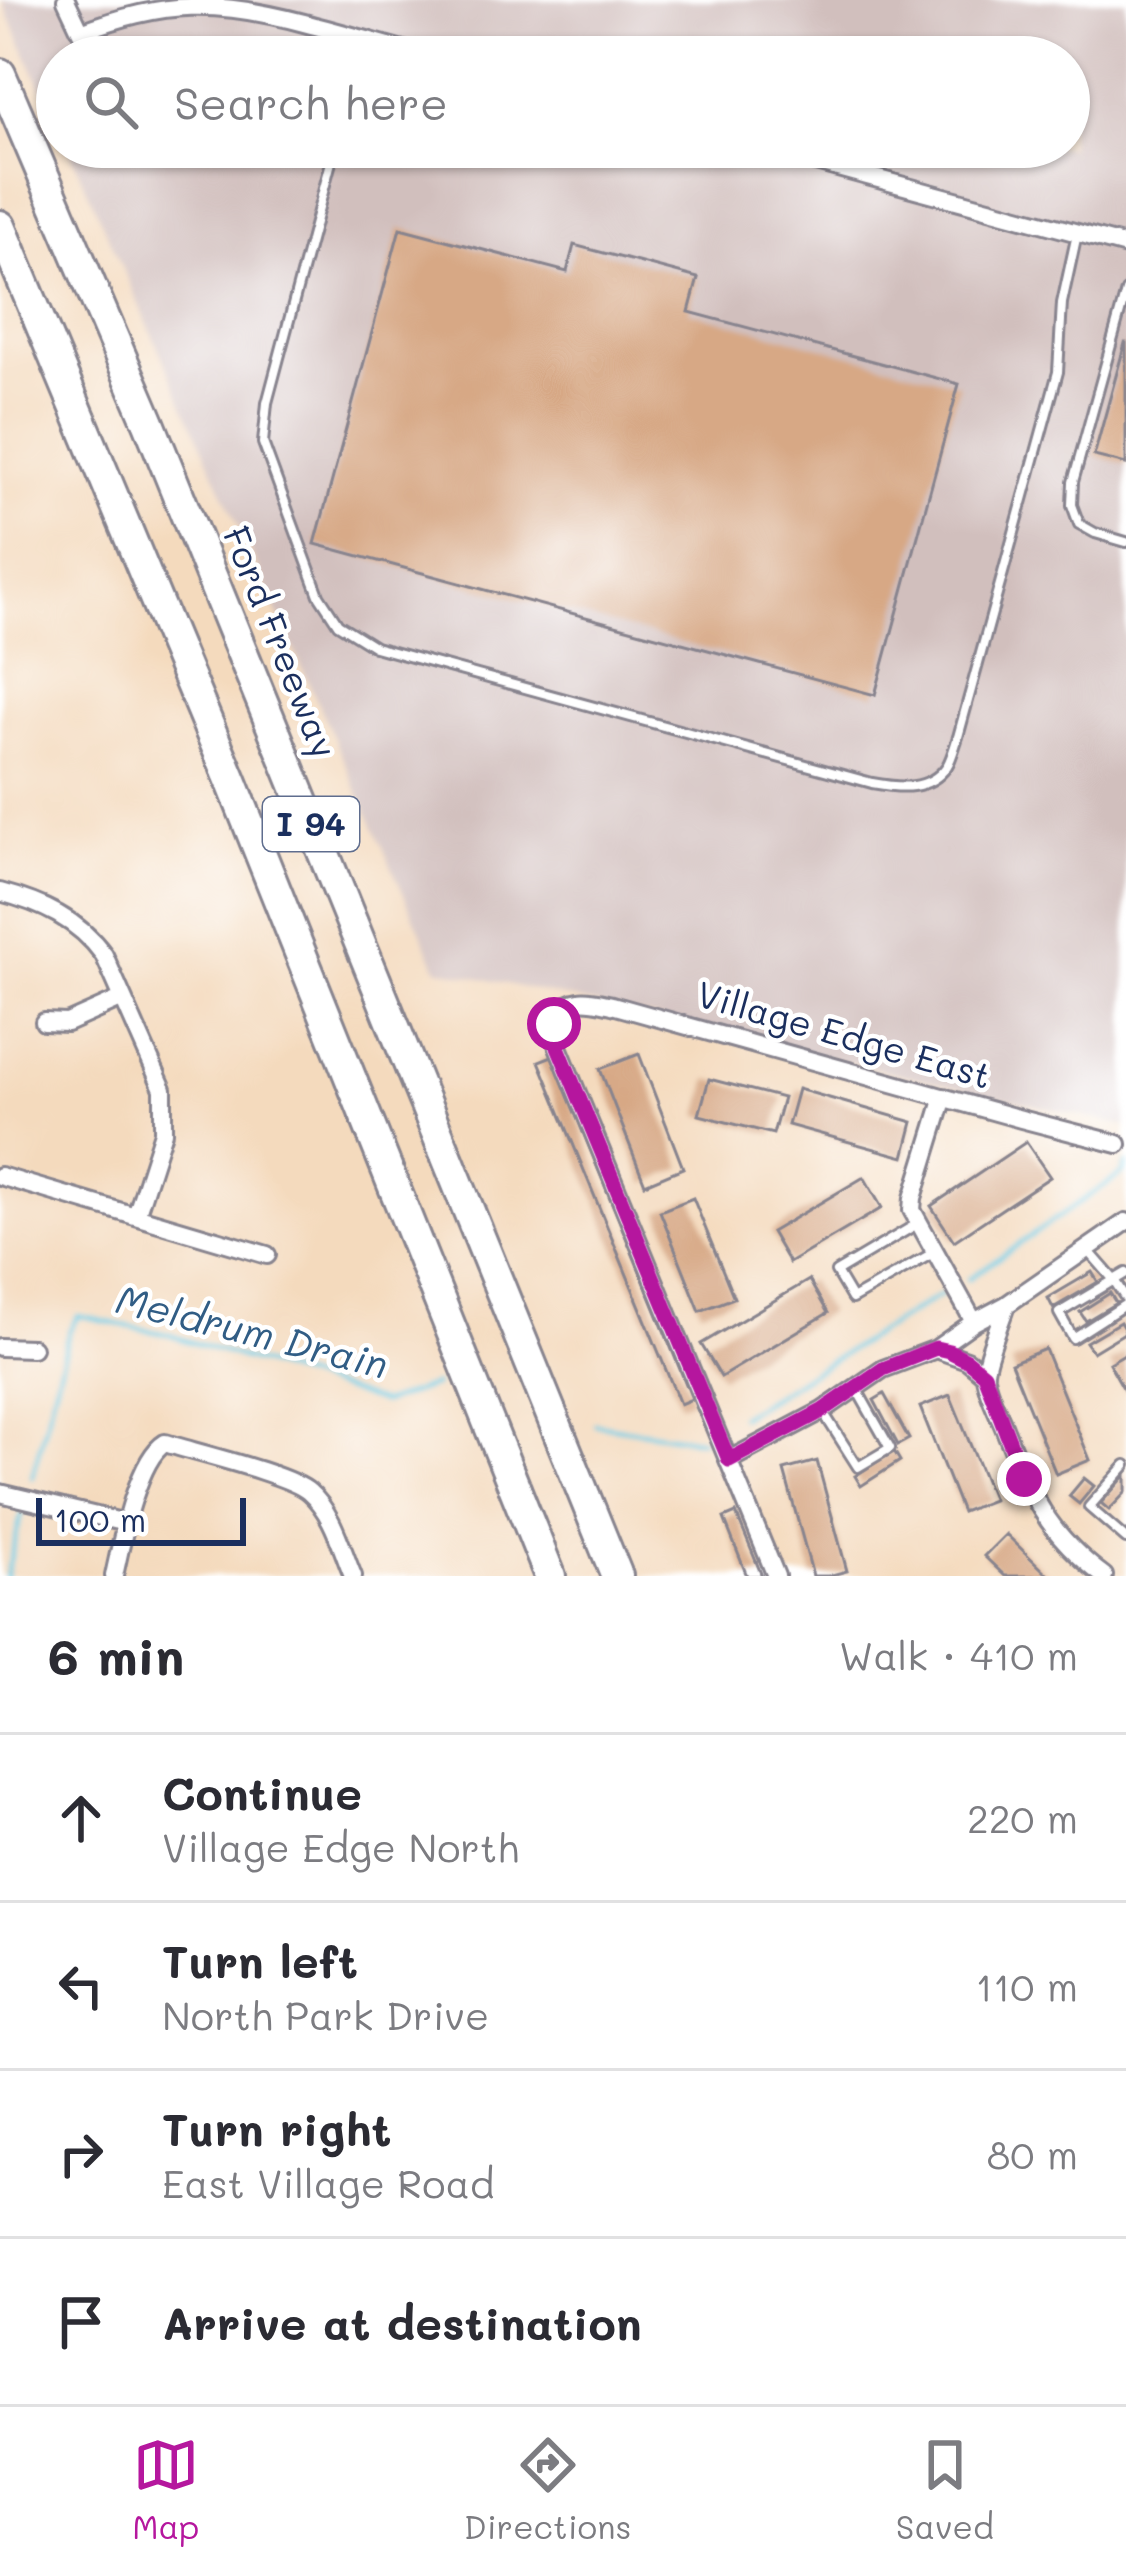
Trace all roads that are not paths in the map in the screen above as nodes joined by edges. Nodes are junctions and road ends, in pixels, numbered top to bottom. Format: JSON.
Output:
{"nodes":[{"id":1,"x":65,"y":0,"type":"edge"},
{"id":2,"x":328,"y":36,"type":"edge"},
{"id":3,"x":0,"y":74,"type":"edge"},
{"id":4,"x":36,"y":158,"type":"edge"},
{"id":5,"x":40,"y":168,"type":"edge"},
{"id":6,"x":329,"y":168,"type":"edge"},
{"id":7,"x":837,"y":168,"type":"edge"},
{"id":8,"x":0,"y":226,"type":"edge"},
{"id":9,"x":1077,"y":232,"type":"junction"},
{"id":10,"x":1124,"y":240,"type":"edge"},
{"id":11,"x":1126,"y":291,"type":"edge"},
{"id":12,"x":1126,"y":542,"type":"edge"},
{"id":13,"x":0,"y":892,"type":"edge"},
{"id":14,"x":123,"y":998,"type":"junction"},
{"id":15,"x":44,"y":1022,"type":"dead end"},
{"id":16,"x":944,"y":1097,"type":"junction"},
{"id":17,"x":1118,"y":1144,"type":"dead end"},
{"id":18,"x":0,"y":1176,"type":"edge"},
{"id":19,"x":136,"y":1216,"type":"junction"},
{"id":20,"x":1126,"y":1222,"type":"edge"},
{"id":21,"x":918,"y":1223,"type":"junction"},
{"id":22,"x":1087,"y":1250,"type":"junction"},
{"id":23,"x":934,"y":1252,"type":"junction"},
{"id":24,"x":267,"y":1255,"type":"dead end"},
{"id":25,"x":1126,"y":1273,"type":"edge"},
{"id":26,"x":1114,"y":1280,"type":"junction"},
{"id":27,"x":1126,"y":1302,"type":"edge"},
{"id":28,"x":1006,"y":1305,"type":"junction"},
{"id":29,"x":974,"y":1322,"type":"junction"},
{"id":30,"x":0,"y":1347,"type":"edge"},
{"id":31,"x":32,"y":1348,"type":"dead end"},
{"id":32,"x":936,"y":1348,"type":"junction"},
{"id":33,"x":984,"y":1374,"type":"junction"},
{"id":34,"x":856,"y":1388,"type":"junction"},
{"id":35,"x":822,"y":1411,"type":"junction"},
{"id":36,"x":729,"y":1460,"type":"junction"},
{"id":37,"x":1126,"y":1465,"type":"edge"},
{"id":38,"x":0,"y":1493,"type":"edge"},
{"id":39,"x":126,"y":1523,"type":"junction"},
{"id":40,"x":1126,"y":1539,"type":"edge"},
{"id":41,"x":114,"y":1576,"type":"edge"},
{"id":42,"x":353,"y":1576,"type":"edge"},
{"id":43,"x":550,"y":1576,"type":"edge"},
{"id":44,"x":616,"y":1576,"type":"edge"},
{"id":45,"x":776,"y":1576,"type":"edge"},
{"id":46,"x":1104,"y":1576,"type":"edge"}],
"edges":[{"from":1,"to":2,"type":"street"},
{"from":3,"to":4,"type":"highway","name":"Ford Freeway","number":"I 94"},
{"from":5,"to":44,"type":"highway","name":"Ford Freeway","number":"I 94"},
{"from":6,"to":9,"type":"lane"},
{"from":7,"to":9,"type":"street"},
{"from":8,"to":43,"type":"highway","number":"I 94"},
{"from":9,"to":10,"type":"street"},
{"from":11,"to":12,"type":"lane"},
{"from":13,"to":14,"type":"street"},
{"from":14,"to":15,"type":"street"},
{"from":14,"to":19,"type":"street"},
{"from":16,"to":17,"type":"street","name":"Village Edge East"},
{"from":16,"to":21,"type":"street"},
{"from":16,"to":36,"type":"street","name":"Village Edge East"},
{"from":18,"to":19,"type":"street"},
{"from":19,"to":24,"type":"street"},
{"from":20,"to":22,"type":"street"},
{"from":21,"to":23,"type":"street"},
{"from":21,"to":23,"type":"lane"},
{"from":22,"to":26,"type":"lane"},
{"from":22,"to":28,"type":"street"},
{"from":23,"to":29,"type":"street"},
{"from":25,"to":26,"type":"lane"},
{"from":26,"to":27,"type":"lane"},
{"from":26,"to":27,"type":"lane"},
{"from":28,"to":29,"type":"street"},
{"from":28,"to":33,"type":"street"},
{"from":29,"to":32,"type":"street"},
{"from":30,"to":31,"type":"street"},
{"from":32,"to":33,"type":"street"},
{"from":32,"to":34,"type":"street"},
{"from":33,"to":46,"type":"street"},
{"from":34,"to":35,"type":"street"},
{"from":34,"to":35,"type":"lane"},
{"from":35,"to":36,"type":"street"},
{"from":36,"to":45,"type":"street"},
{"from":37,"to":40,"type":"lane"},
{"from":38,"to":39,"type":"street"},
{"from":39,"to":41,"type":"street"},
{"from":39,"to":42,"type":"street"}]}
